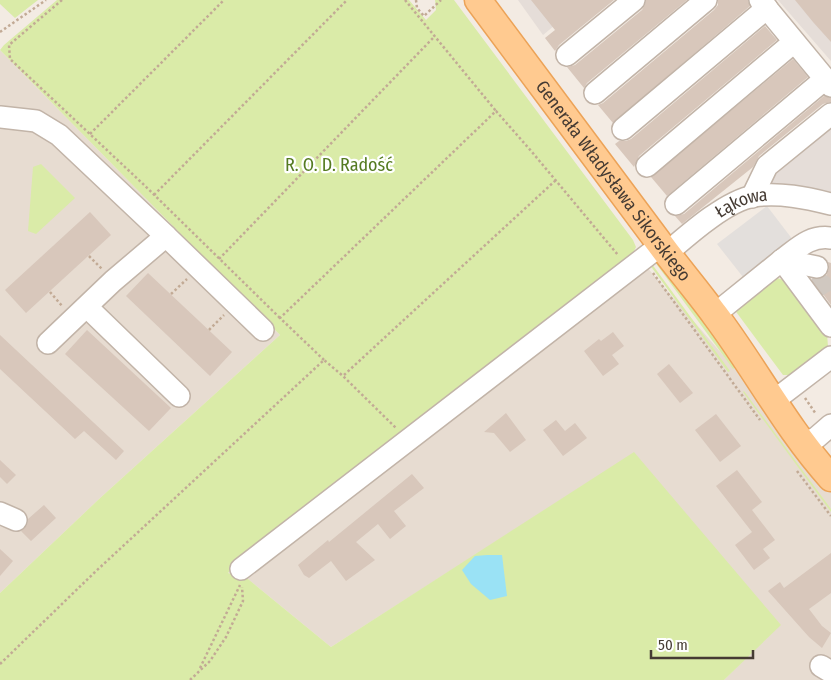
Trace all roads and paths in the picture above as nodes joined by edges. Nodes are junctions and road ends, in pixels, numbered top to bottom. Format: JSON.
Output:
{"nodes":[{"id":1,"x":46,"y":0,"type":"edge"},
{"id":2,"x":62,"y":0,"type":"edge"},
{"id":3,"x":224,"y":0,"type":"edge"},
{"id":4,"x":347,"y":0,"type":"edge"},
{"id":5,"x":405,"y":0,"type":"edge"},
{"id":6,"x":416,"y":0,"type":"edge"},
{"id":7,"x":441,"y":0,"type":"edge"},
{"id":8,"x":478,"y":0,"type":"edge"},
{"id":9,"x":634,"y":0,"type":"edge"},
{"id":10,"x":706,"y":0,"type":"edge"},
{"id":11,"x":763,"y":4,"type":"edge"},
{"id":12,"x":422,"y":13,"type":"junction"},
{"id":13,"x":418,"y":17,"type":"junction"},
{"id":14,"x":0,"y":32,"type":"edge"},
{"id":15,"x":434,"y":37,"type":"junction"},
{"id":16,"x":794,"y":42,"type":"junction"},
{"id":17,"x":567,"y":55,"type":"dead end"},
{"id":18,"x":828,"y":82,"type":"edge"},
{"id":19,"x":595,"y":93,"type":"dead end"},
{"id":20,"x":496,"y":111,"type":"junction"},
{"id":21,"x":831,"y":114,"type":"edge"},
{"id":22,"x":0,"y":117,"type":"edge"},
{"id":23,"x":622,"y":129,"type":"dead end"},
{"id":24,"x":90,"y":134,"type":"junction"},
{"id":25,"x":647,"y":166,"type":"dead end"},
{"id":26,"x":556,"y":180,"type":"junction"},
{"id":27,"x":154,"y":195,"type":"junction"},
{"id":28,"x":752,"y":197,"type":"junction"},
{"id":29,"x":676,"y":204,"type":"dead end"},
{"id":30,"x":831,"y":204,"type":"edge"},
{"id":31,"x":166,"y":236,"type":"junction"},
{"id":32,"x":831,"y":238,"type":"edge"},
{"id":33,"x":660,"y":256,"type":"junction"},
{"id":34,"x":219,"y":259,"type":"junction"},
{"id":35,"x":782,"y":260,"type":"junction"},
{"id":36,"x":624,"y":262,"type":"dead end"},
{"id":37,"x":198,"y":267,"type":"junction"},
{"id":38,"x":814,"y":273,"type":"tunnel mouth"},
{"id":39,"x":171,"y":294,"type":"dead end"},
{"id":40,"x":87,"y":306,"type":"junction"},
{"id":41,"x":715,"y":314,"type":"junction"},
{"id":42,"x":271,"y":324,"type":"junction"},
{"id":43,"x":831,"y":326,"type":"edge"},
{"id":44,"x":48,"y":344,"type":"dead end"},
{"id":45,"x":831,"y":357,"type":"edge"},
{"id":46,"x":324,"y":360,"type":"junction"},
{"id":47,"x":343,"y":376,"type":"junction"},
{"id":48,"x":741,"y":394,"type":"dead end"},
{"id":49,"x":774,"y":394,"type":"junction"},
{"id":50,"x":178,"y":396,"type":"dead end"},
{"id":51,"x":396,"y":428,"type":"dead end"},
{"id":52,"x":820,"y":440,"type":"edge"},
{"id":53,"x":831,"y":478,"type":"edge"},
{"id":54,"x":242,"y":569,"type":"dead end"},
{"id":55,"x":0,"y":664,"type":"edge"},
{"id":56,"x":199,"y":670,"type":"junction"},
{"id":57,"x":190,"y":680,"type":"edge"}],
"edges":[{"from":1,"to":14,"type":"path"},
{"from":2,"to":24,"type":"path"},
{"from":3,"to":24,"type":"path"},
{"from":4,"to":27,"type":"path"},
{"from":5,"to":13,"type":"path"},
{"from":6,"to":12,"type":"path"},
{"from":7,"to":12,"type":"path"},
{"from":8,"to":33,"type":"main road","name":"Generała Władysława Sikorskiego"},
{"from":9,"to":17,"type":"street"},
{"from":10,"to":19,"type":"street"},
{"from":11,"to":16,"type":"street"},
{"from":11,"to":23,"type":"street"},
{"from":12,"to":13,"type":"path"},
{"from":13,"to":15,"type":"path"},
{"from":15,"to":20,"type":"path"},
{"from":15,"to":34,"type":"path"},
{"from":16,"to":18,"type":"street"},
{"from":16,"to":25,"type":"street"},
{"from":18,"to":29,"type":"street"},
{"from":20,"to":26,"type":"path"},
{"from":20,"to":42,"type":"path"},
{"from":21,"to":28,"type":"street"},
{"from":22,"to":31,"type":"street"},
{"from":24,"to":27,"type":"path"},
{"from":26,"to":36,"type":"path"},
{"from":26,"to":47,"type":"path"},
{"from":27,"to":34,"type":"path"},
{"from":28,"to":30,"type":"street","name":"Łąkowa"},
{"from":28,"to":33,"type":"street","name":"Łąkowa"},
{"from":31,"to":37,"type":"street"},
{"from":31,"to":40,"type":"street"},
{"from":32,"to":35,"type":"street"},
{"from":33,"to":41,"type":"main road","name":"Generała Władysława Sikorskiego"},
{"from":33,"to":48,"type":"path"},
{"from":33,"to":54,"type":"street","name":"Łąkowa"},
{"from":34,"to":42,"type":"path"},
{"from":35,"to":38,"type":"street"},
{"from":35,"to":41,"type":"street"},
{"from":35,"to":43,"type":"street"},
{"from":37,"to":39,"type":"path"},
{"from":37,"to":42,"type":"street"},
{"from":40,"to":44,"type":"street"},
{"from":40,"to":50,"type":"street"},
{"from":41,"to":49,"type":"main road","name":"Generała Władysława Sikorskiego"},
{"from":42,"to":46,"type":"path"},
{"from":45,"to":49,"type":"street"},
{"from":46,"to":47,"type":"path"},
{"from":46,"to":55,"type":"path"},
{"from":47,"to":51,"type":"path"},
{"from":49,"to":52,"type":"main road","name":"Generała Władysława Sikorskiego"},
{"from":52,"to":53,"type":"main road","name":"Generała Władysława Sikorskiego"},
{"from":56,"to":56,"type":"path"},
{"from":56,"to":57,"type":"path"}]}
